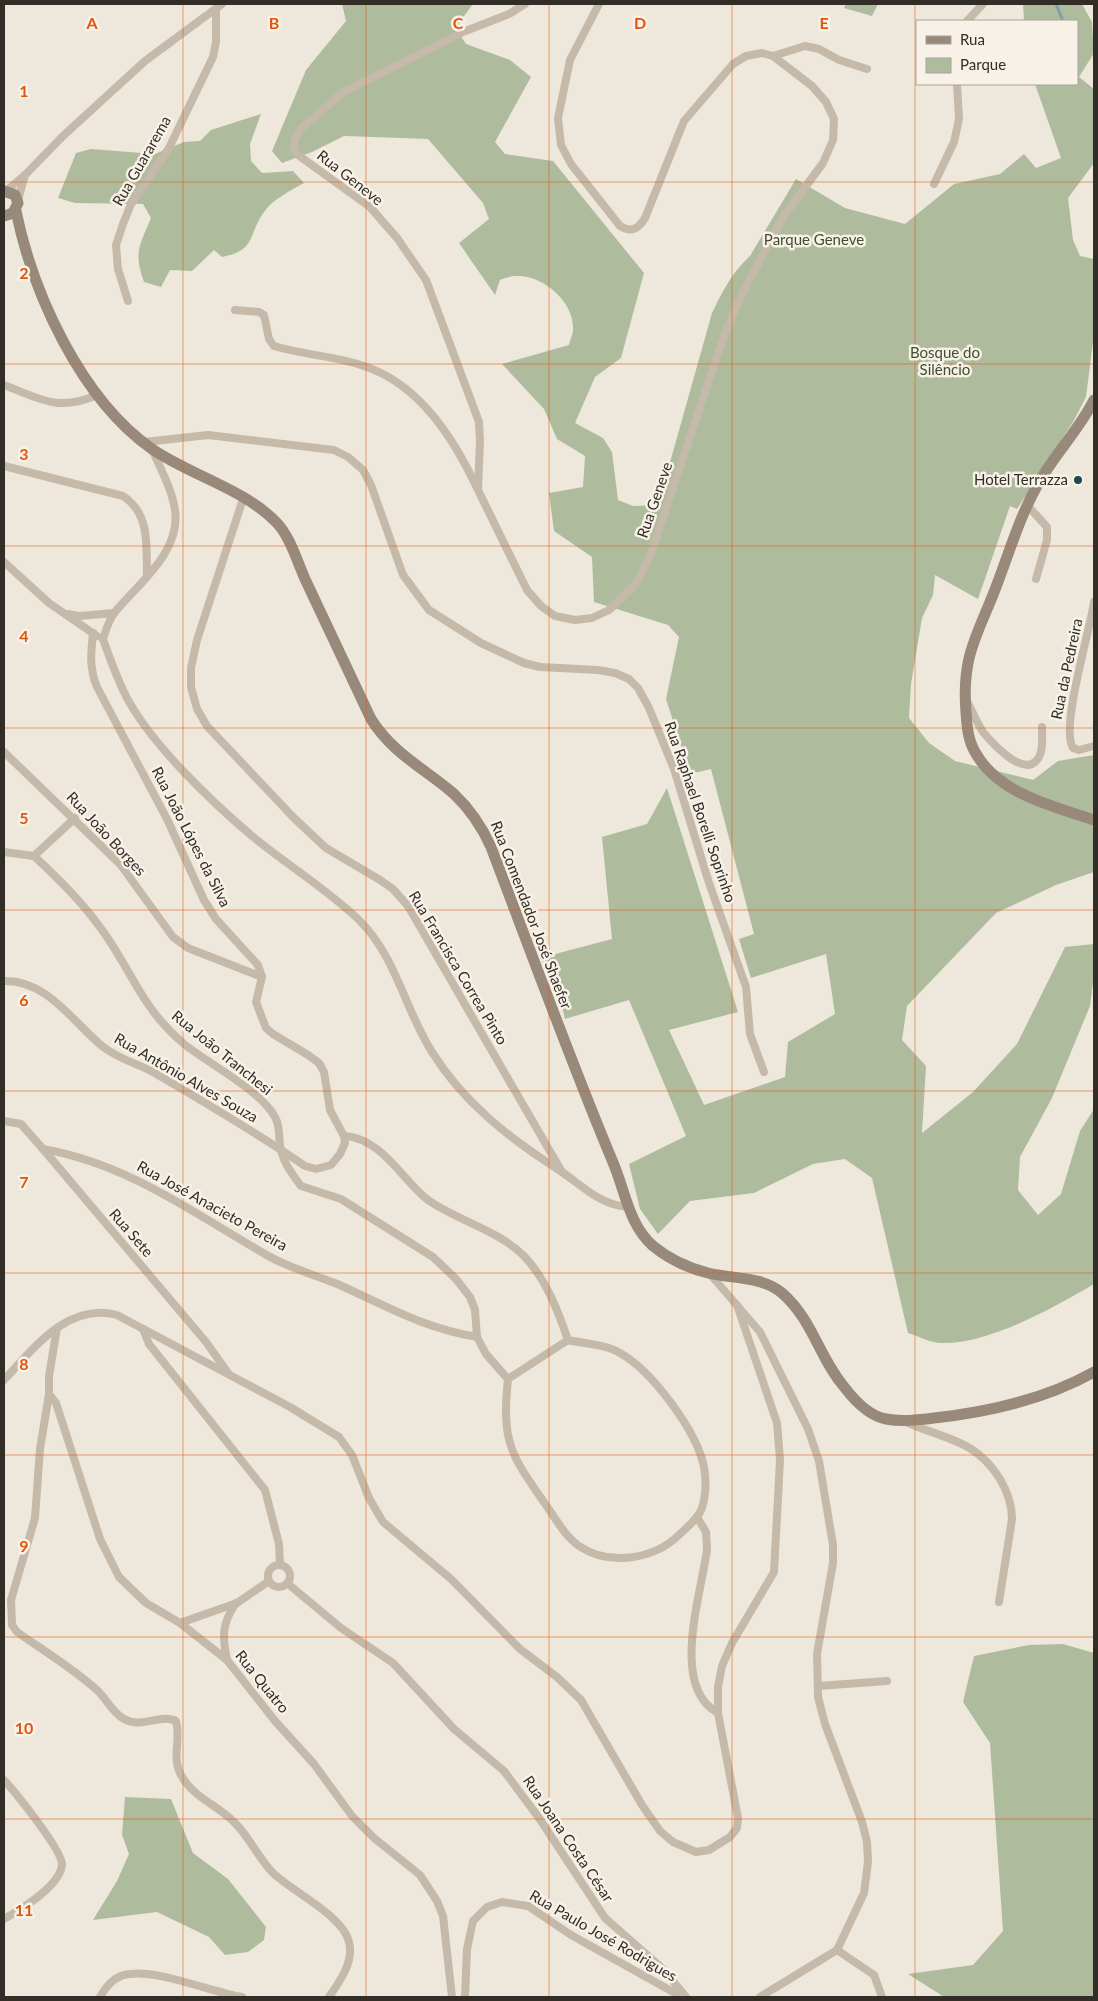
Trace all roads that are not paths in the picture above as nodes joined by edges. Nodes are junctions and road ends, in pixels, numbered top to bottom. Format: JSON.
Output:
{"nodes":[{"id":1,"x":525,"y":4,"type":"edge"},
{"id":2,"x":599,"y":4,"type":"edge"},
{"id":3,"x":983,"y":4,"type":"edge"},
{"id":4,"x":219,"y":6,"type":"edge"},
{"id":5,"x":968,"y":20,"type":"edge"},
{"id":6,"x":773,"y":56,"type":"junction"},
{"id":7,"x":868,"y":69,"type":"dead end"},
{"id":8,"x":957,"y":85,"type":"edge"},
{"id":9,"x":25,"y":175,"type":"junction"},
{"id":10,"x":934,"y":184,"type":"dead end"},
{"id":11,"x":5,"y":191,"type":"edge"},
{"id":12,"x":11,"y":211,"type":"edge"},
{"id":13,"x":128,"y":301,"type":"dead end"},
{"id":14,"x":235,"y":310,"type":"dead end"},
{"id":15,"x":4,"y":385,"type":"edge"},
{"id":16,"x":97,"y":395,"type":"junction"},
{"id":17,"x":1094,"y":400,"type":"edge"},
{"id":18,"x":148,"y":445,"type":"junction"},
{"id":19,"x":4,"y":466,"type":"edge"},
{"id":20,"x":478,"y":490,"type":"junction"},
{"id":21,"x":243,"y":499,"type":"junction"},
{"id":22,"x":1028,"y":505,"type":"junction"},
{"id":23,"x":4,"y":562,"type":"edge"},
{"id":24,"x":148,"y":577,"type":"junction"},
{"id":25,"x":1036,"y":579,"type":"dead end"},
{"id":26,"x":1094,"y":602,"type":"edge"},
{"id":27,"x":114,"y":613,"type":"junction"},
{"id":28,"x":66,"y":614,"type":"junction"},
{"id":29,"x":93,"y":633,"type":"junction"},
{"id":30,"x":103,"y":639,"type":"junction"},
{"id":31,"x":965,"y":697,"type":"junction"},
{"id":32,"x":1042,"y":727,"type":"dead end"},
{"id":33,"x":1094,"y":746,"type":"edge"},
{"id":34,"x":4,"y":752,"type":"edge"},
{"id":35,"x":75,"y":818,"type":"junction"},
{"id":36,"x":1094,"y":820,"type":"edge"},
{"id":37,"x":4,"y":852,"type":"edge"},
{"id":38,"x":34,"y":856,"type":"junction"},
{"id":39,"x":262,"y":978,"type":"junction"},
{"id":40,"x":4,"y":981,"type":"edge"},
{"id":41,"x":764,"y":1072,"type":"dead end"},
{"id":42,"x":4,"y":1121,"type":"edge"},
{"id":43,"x":344,"y":1136,"type":"junction"},
{"id":44,"x":280,"y":1148,"type":"junction"},
{"id":45,"x":43,"y":1149,"type":"junction"},
{"id":46,"x":562,"y":1172,"type":"junction"},
{"id":47,"x":628,"y":1207,"type":"junction"},
{"id":48,"x":710,"y":1274,"type":"junction"},
{"id":49,"x":737,"y":1305,"type":"junction"},
{"id":50,"x":57,"y":1328,"type":"junction"},
{"id":51,"x":143,"y":1329,"type":"junction"},
{"id":52,"x":477,"y":1337,"type":"junction"},
{"id":53,"x":568,"y":1340,"type":"junction"},
{"id":54,"x":1094,"y":1372,"type":"edge"},
{"id":55,"x":229,"y":1375,"type":"junction"},
{"id":56,"x":508,"y":1379,"type":"junction"},
{"id":57,"x":4,"y":1380,"type":"edge"},
{"id":58,"x":49,"y":1394,"type":"junction"},
{"id":59,"x":905,"y":1421,"type":"junction"},
{"id":60,"x":697,"y":1517,"type":"junction"},
{"id":61,"x":280,"y":1565,"type":"junction"},
{"id":62,"x":269,"y":1581,"type":"junction"},
{"id":63,"x":287,"y":1583,"type":"junction"},
{"id":64,"x":999,"y":1602,"type":"dead end"},
{"id":65,"x":237,"y":1603,"type":"junction"},
{"id":66,"x":180,"y":1623,"type":"junction"},
{"id":67,"x":227,"y":1660,"type":"junction"},
{"id":68,"x":887,"y":1681,"type":"dead end"},
{"id":69,"x":818,"y":1686,"type":"junction"},
{"id":70,"x":718,"y":1713,"type":"junction"},
{"id":71,"x":4,"y":1780,"type":"edge"},
{"id":72,"x":4,"y":1919,"type":"edge"},
{"id":73,"x":837,"y":1950,"type":"junction"},
{"id":74,"x":100,"y":1997,"type":"edge"},
{"id":75,"x":242,"y":1997,"type":"edge"},
{"id":76,"x":329,"y":1997,"type":"edge"},
{"id":77,"x":452,"y":1997,"type":"edge"},
{"id":78,"x":466,"y":1997,"type":"edge"},
{"id":79,"x":684,"y":1997,"type":"edge"},
{"id":80,"x":760,"y":1997,"type":"edge"},
{"id":81,"x":882,"y":1997,"type":"edge"}],
"edges":[{"from":1,"to":20,"type":"street","name":"Rua Geneve"},
{"from":2,"to":6,"type":"street"},
{"from":3,"to":5,"type":"street"},
{"from":4,"to":9,"type":"street"},
{"from":4,"to":13,"type":"street","name":"Rua Guararema"},
{"from":6,"to":7,"type":"street"},
{"from":6,"to":20,"type":"street","name":"Rua Geneve"},
{"from":8,"to":10,"type":"street"},
{"from":9,"to":11,"type":"street"},
{"from":9,"to":12,"type":"street"},
{"from":11,"to":12,"type":"street"},
{"from":12,"to":16,"type":"street","name":"Rua Comendador José Shaefer"},
{"from":14,"to":20,"type":"street"},
{"from":15,"to":16,"type":"street"},
{"from":16,"to":18,"type":"street","name":"Rua Comendador José Shaefer"},
{"from":17,"to":22,"type":"street"},
{"from":18,"to":21,"type":"street","name":"Rua Comendador José Shaefer"},
{"from":18,"to":24,"type":"street"},
{"from":18,"to":41,"type":"street","name":"Rua Raphael Borelli Soprinho"},
{"from":19,"to":24,"type":"street"},
{"from":21,"to":46,"type":"street","name":"Rua Francisca Correa Pinto"},
{"from":21,"to":47,"type":"street","name":"Rua Comendador José Shaefer"},
{"from":22,"to":25,"type":"street"},
{"from":22,"to":31,"type":"street"},
{"from":23,"to":28,"type":"street"},
{"from":24,"to":27,"type":"street"},
{"from":26,"to":33,"type":"street","name":"Rua da Pedreira"},
{"from":27,"to":28,"type":"street"},
{"from":27,"to":30,"type":"street"},
{"from":28,"to":29,"type":"street"},
{"from":29,"to":30,"type":"street"},
{"from":29,"to":39,"type":"street","name":"Rua João Lópes da Silva"},
{"from":30,"to":46,"type":"street"},
{"from":31,"to":32,"type":"street"},
{"from":31,"to":36,"type":"street"},
{"from":34,"to":35,"type":"street","name":"Rua João Borges"},
{"from":35,"to":38,"type":"street"},
{"from":35,"to":39,"type":"street","name":"Rua João Borges"},
{"from":37,"to":38,"type":"street"},
{"from":38,"to":44,"type":"street","name":"Rua João Tranchesi"},
{"from":39,"to":43,"type":"street"},
{"from":40,"to":44,"type":"street","name":"Rua Antônio Alves Souza"},
{"from":42,"to":45,"type":"street","name":"Rua Sete"},
{"from":43,"to":44,"type":"street","name":"Rua Antônio Alves Souza"},
{"from":43,"to":53,"type":"street"},
{"from":44,"to":52,"type":"street","name":"Rua João Tranchesi"},
{"from":45,"to":52,"type":"street","name":"Rua José Anacieto Pereira"},
{"from":45,"to":55,"type":"street","name":"Rua Sete"},
{"from":46,"to":47,"type":"street"},
{"from":47,"to":48,"type":"street","name":"Rua Comendador José Shaefer"},
{"from":48,"to":49,"type":"street"},
{"from":48,"to":59,"type":"street","name":"Rua Comendador José Shaefer"},
{"from":49,"to":69,"type":"street"},
{"from":49,"to":70,"type":"street"},
{"from":50,"to":51,"type":"street"},
{"from":50,"to":57,"type":"street"},
{"from":50,"to":58,"type":"street","name":"Rua Quatro"},
{"from":51,"to":55,"type":"street"},
{"from":51,"to":61,"type":"street"},
{"from":52,"to":56,"type":"street","name":"Rua João Tranchesi"},
{"from":53,"to":56,"type":"street"},
{"from":53,"to":60,"type":"street"},
{"from":54,"to":59,"type":"street","name":"Rua Comendador José Shaefer"},
{"from":55,"to":70,"type":"street"},
{"from":56,"to":60,"type":"street"},
{"from":58,"to":66,"type":"street","name":"Rua Quatro"},
{"from":58,"to":76,"type":"street"},
{"from":59,"to":64,"type":"street"},
{"from":60,"to":70,"type":"street"},
{"from":61,"to":62,"type":"street"},
{"from":61,"to":63,"type":"street"},
{"from":62,"to":63,"type":"street"},
{"from":62,"to":65,"type":"street"},
{"from":63,"to":79,"type":"street","name":"Rua Joana Costa César"},
{"from":65,"to":66,"type":"street"},
{"from":65,"to":67,"type":"street"},
{"from":66,"to":67,"type":"street","name":"Rua Quatro"},
{"from":67,"to":77,"type":"street","name":"Rua Quatro"},
{"from":68,"to":69,"type":"street"},
{"from":69,"to":73,"type":"street"},
{"from":71,"to":72,"type":"street"},
{"from":73,"to":80,"type":"street"},
{"from":73,"to":81,"type":"street"},
{"from":74,"to":75,"type":"street"},
{"from":78,"to":79,"type":"street","name":"Rua Paulo José Rodrigues"}]}
